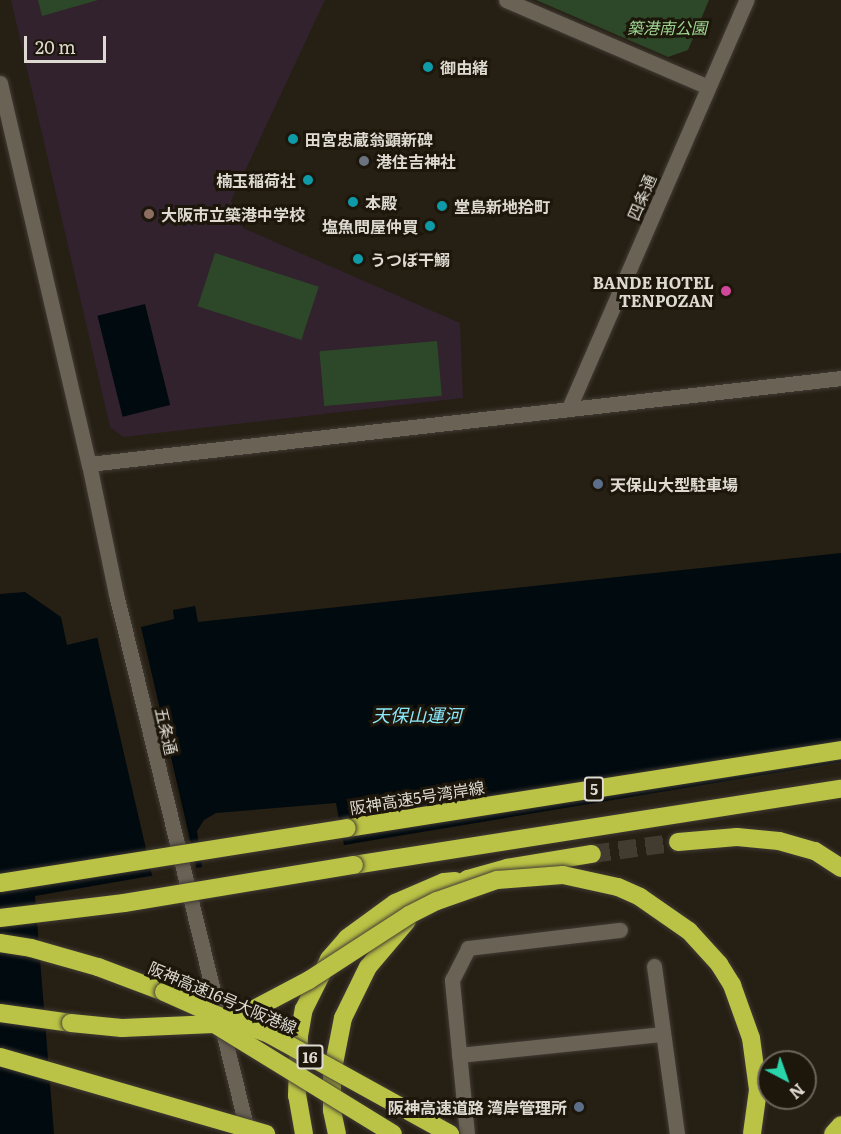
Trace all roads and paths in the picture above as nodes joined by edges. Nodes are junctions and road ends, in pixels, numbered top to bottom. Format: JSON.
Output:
{"nodes":[{"id":1,"x":506,"y":0,"type":"edge"},
{"id":2,"x":746,"y":0,"type":"edge"},
{"id":3,"x":0,"y":83,"type":"edge"},
{"id":4,"x":708,"y":87,"type":"junction"},
{"id":5,"x":841,"y":378,"type":"edge"},
{"id":6,"x":569,"y":408,"type":"junction"},
{"id":7,"x":89,"y":464,"type":"junction"},
{"id":8,"x":841,"y":750,"type":"edge"},
{"id":9,"x":841,"y":789,"type":"edge"},
{"id":10,"x":678,"y":842,"type":"tunnel mouth"},
{"id":11,"x":585,"y":855,"type":"tunnel mouth"},
{"id":12,"x":841,"y":868,"type":"edge"},
{"id":13,"x":468,"y":879,"type":"junction"},
{"id":14,"x":0,"y":883,"type":"edge"},
{"id":15,"x":0,"y":918,"type":"edge"},
{"id":16,"x":620,"y":930,"type":"dead end"},
{"id":17,"x":0,"y":943,"type":"edge"},
{"id":18,"x":654,"y":966,"type":"dead end"},
{"id":19,"x":164,"y":992,"type":"junction"},
{"id":20,"x":0,"y":1013,"type":"edge"},
{"id":21,"x":663,"y":1034,"type":"junction"},
{"id":22,"x":459,"y":1055,"type":"junction"},
{"id":23,"x":0,"y":1057,"type":"edge"},
{"id":24,"x":841,"y":1125,"type":"edge"},
{"id":25,"x":248,"y":1134,"type":"edge"},
{"id":26,"x":266,"y":1134,"type":"edge"},
{"id":27,"x":304,"y":1134,"type":"edge"},
{"id":28,"x":337,"y":1134,"type":"edge"},
{"id":29,"x":393,"y":1134,"type":"edge"},
{"id":30,"x":450,"y":1134,"type":"edge"},
{"id":31,"x":466,"y":1134,"type":"edge"},
{"id":32,"x":677,"y":1134,"type":"edge"},
{"id":33,"x":752,"y":1134,"type":"edge"},
{"id":34,"x":833,"y":1134,"type":"edge"}],
"edges":[{"from":1,"to":4,"type":"street"},
{"from":2,"to":4,"type":"street","name":"四条通"},
{"from":3,"to":7,"type":"street","name":"五条通"},
{"from":4,"to":6,"type":"street","name":"四条通"},
{"from":5,"to":6,"type":"street"},
{"from":6,"to":7,"type":"street"},
{"from":7,"to":25,"type":"street","name":"五条通"},
{"from":8,"to":14,"type":"highway","name":"阪神高速5号湾岸線","number":"5","bridge":true},
{"from":9,"to":15,"type":"highway","number":"5","bridge":true},
{"from":10,"to":12,"type":"highway"},
{"from":11,"to":13,"type":"highway"},
{"from":13,"to":27,"type":"highway","bridge":true},
{"from":13,"to":28,"type":"highway","bridge":true},
{"from":16,"to":22,"type":"street"},
{"from":17,"to":19,"type":"highway","name":"阪神高速16号大阪港線","number":"16"},
{"from":18,"to":21,"type":"street"},
{"from":19,"to":29,"type":"highway","bridge":true},
{"from":19,"to":30,"type":"highway","name":"阪神高速16号大阪港線","number":"16","bridge":true},
{"from":20,"to":33,"type":"highway","bridge":true},
{"from":21,"to":22,"type":"street"},
{"from":21,"to":32,"type":"street"},
{"from":22,"to":31,"type":"street"},
{"from":23,"to":26,"type":"highway","bridge":true},
{"from":24,"to":34,"type":"highway","bridge":true}]}
